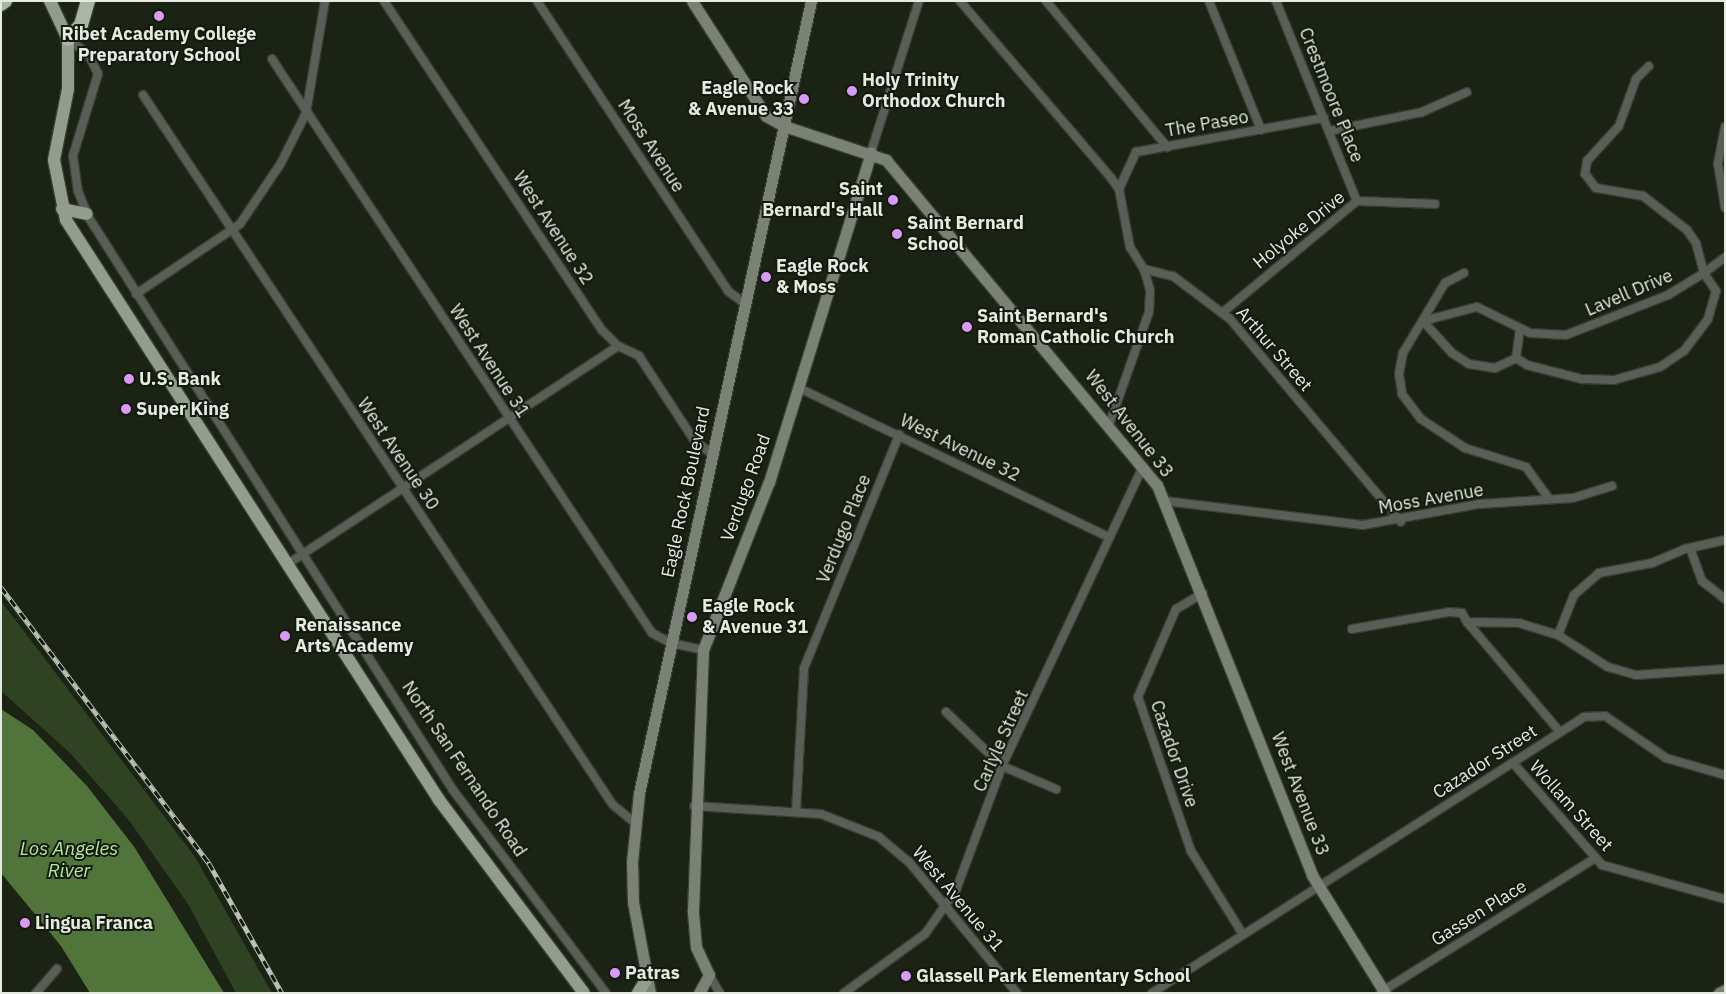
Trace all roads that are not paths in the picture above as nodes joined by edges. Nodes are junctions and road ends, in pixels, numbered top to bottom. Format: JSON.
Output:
{"nodes":[{"id":1,"x":5,"y":1,"type":"edge"},
{"id":2,"x":50,"y":1,"type":"edge"},
{"id":3,"x":88,"y":1,"type":"edge"},
{"id":4,"x":326,"y":1,"type":"edge"},
{"id":5,"x":384,"y":1,"type":"edge"},
{"id":6,"x":537,"y":1,"type":"edge"},
{"id":7,"x":692,"y":1,"type":"edge"},
{"id":8,"x":811,"y":1,"type":"edge"},
{"id":9,"x":918,"y":1,"type":"edge"},
{"id":10,"x":960,"y":1,"type":"edge"},
{"id":11,"x":1046,"y":1,"type":"edge"},
{"id":12,"x":1209,"y":1,"type":"edge"},
{"id":13,"x":1276,"y":1,"type":"edge"},
{"id":14,"x":1,"y":4,"type":"edge"},
{"id":15,"x":68,"y":39,"type":"junction"},
{"id":16,"x":272,"y":59,"type":"dead end"},
{"id":17,"x":1649,"y":66,"type":"dead end"},
{"id":18,"x":1467,"y":92,"type":"dead end"},
{"id":19,"x":143,"y":95,"type":"dead end"},
{"id":20,"x":306,"y":113,"type":"junction"},
{"id":21,"x":1324,"y":118,"type":"junction"},
{"id":22,"x":784,"y":126,"type":"junction"},
{"id":23,"x":1725,"y":127,"type":"edge"},
{"id":24,"x":1261,"y":130,"type":"junction"},
{"id":25,"x":1329,"y":131,"type":"junction"},
{"id":26,"x":1167,"y":147,"type":"junction"},
{"id":27,"x":871,"y":152,"type":"junction"},
{"id":28,"x":1119,"y":189,"type":"junction"},
{"id":29,"x":1357,"y":201,"type":"junction"},
{"id":30,"x":1435,"y":204,"type":"dead end"},
{"id":31,"x":1725,"y":207,"type":"edge"},
{"id":32,"x":62,"y":209,"type":"junction"},
{"id":33,"x":87,"y":214,"type":"junction"},
{"id":34,"x":233,"y":230,"type":"junction"},
{"id":35,"x":1725,"y":257,"type":"edge"},
{"id":36,"x":1144,"y":269,"type":"junction"},
{"id":37,"x":1464,"y":273,"type":"dead end"},
{"id":38,"x":1704,"y":273,"type":"junction"},
{"id":39,"x":136,"y":294,"type":"junction"},
{"id":40,"x":744,"y":303,"type":"junction"},
{"id":41,"x":1222,"y":313,"type":"junction"},
{"id":42,"x":1423,"y":321,"type":"junction"},
{"id":43,"x":1520,"y":329,"type":"junction"},
{"id":44,"x":618,"y":346,"type":"junction"},
{"id":45,"x":1516,"y":358,"type":"junction"},
{"id":46,"x":799,"y":388,"type":"junction"},
{"id":47,"x":508,"y":419,"type":"junction"},
{"id":48,"x":1109,"y":425,"type":"junction"},
{"id":49,"x":899,"y":435,"type":"junction"},
{"id":50,"x":712,"y":454,"type":"junction"},
{"id":51,"x":1143,"y":467,"type":"junction"},
{"id":52,"x":1612,"y":486,"type":"dead end"},
{"id":53,"x":403,"y":490,"type":"junction"},
{"id":54,"x":1549,"y":499,"type":"junction"},
{"id":55,"x":1165,"y":501,"type":"junction"},
{"id":56,"x":1401,"y":522,"type":"junction"},
{"id":57,"x":1107,"y":536,"type":"junction"},
{"id":58,"x":1725,"y":540,"type":"edge"},
{"id":59,"x":1690,"y":548,"type":"junction"},
{"id":60,"x":302,"y":556,"type":"junction"},
{"id":61,"x":286,"y":565,"type":"junction"},
{"id":62,"x":1203,"y":593,"type":"junction"},
{"id":63,"x":1725,"y":599,"type":"edge"},
{"id":64,"x":1467,"y":622,"type":"junction"},
{"id":65,"x":1352,"y":629,"type":"dead end"},
{"id":66,"x":1558,"y":635,"type":"junction"},
{"id":67,"x":671,"y":644,"type":"junction"},
{"id":68,"x":703,"y":650,"type":"junction"},
{"id":69,"x":1725,"y":669,"type":"edge"},
{"id":70,"x":946,"y":712,"type":"dead end"},
{"id":71,"x":1560,"y":732,"type":"junction"},
{"id":72,"x":1513,"y":763,"type":"junction"},
{"id":73,"x":1002,"y":766,"type":"junction"},
{"id":74,"x":1725,"y":775,"type":"edge"},
{"id":75,"x":1056,"y":789,"type":"dead end"},
{"id":76,"x":694,"y":806,"type":"junction"},
{"id":77,"x":796,"y":812,"type":"junction"},
{"id":78,"x":635,"y":824,"type":"junction"},
{"id":79,"x":1594,"y":859,"type":"junction"},
{"id":80,"x":1318,"y":886,"type":"junction"},
{"id":81,"x":1725,"y":898,"type":"edge"},
{"id":82,"x":946,"y":908,"type":"junction"},
{"id":83,"x":1242,"y":933,"type":"junction"},
{"id":84,"x":57,"y":969,"type":"dead end"},
{"id":85,"x":709,"y":975,"type":"junction"},
{"id":86,"x":646,"y":980,"type":"junction"},
{"id":87,"x":1725,"y":990,"type":"edge"},
{"id":88,"x":1383,"y":992,"type":"edge"},
{"id":89,"x":36,"y":993,"type":"edge"},
{"id":90,"x":584,"y":993,"type":"edge"},
{"id":91,"x":606,"y":993,"type":"edge"},
{"id":92,"x":638,"y":993,"type":"edge"},
{"id":93,"x":650,"y":993,"type":"edge"},
{"id":94,"x":699,"y":993,"type":"edge"},
{"id":95,"x":720,"y":993,"type":"edge"},
{"id":96,"x":844,"y":993,"type":"edge"},
{"id":97,"x":1017,"y":993,"type":"edge"},
{"id":98,"x":1152,"y":993,"type":"edge"},
{"id":99,"x":1719,"y":993,"type":"edge"}],
"edges":[{"from":1,"to":14,"type":"highway"},
{"from":2,"to":15,"type":"main road","name":"North San Fernando Road"},
{"from":3,"to":15,"type":"highway"},
{"from":4,"to":20,"type":"street"},
{"from":5,"to":44,"type":"street","name":"West Avenue 32"},
{"from":6,"to":40,"type":"street","name":"Moss Avenue"},
{"from":7,"to":22,"type":"street","name":"West Avenue 33"},
{"from":8,"to":22,"type":"street","name":"Eagle Rock Boulevard"},
{"from":9,"to":27,"type":"street","name":"Verdugo Road"},
{"from":10,"to":28,"type":"street"},
{"from":11,"to":26,"type":"street"},
{"from":12,"to":24,"type":"street"},
{"from":13,"to":21,"type":"street","name":"Crestmoore Place"},
{"from":15,"to":32,"type":"main road","name":"North San Fernando Road"},
{"from":15,"to":33,"type":"street","name":"North San Fernando Road"},
{"from":16,"to":20,"type":"street","name":"West Avenue 31"},
{"from":17,"to":38,"type":"street"},
{"from":18,"to":25,"type":"street"},
{"from":19,"to":34,"type":"street","name":"West Avenue 30"},
{"from":20,"to":34,"type":"street"},
{"from":20,"to":47,"type":"street","name":"West Avenue 31"},
{"from":21,"to":24,"type":"street","name":"The Paseo"},
{"from":21,"to":25,"type":"street","name":"Crestmoore Place"},
{"from":22,"to":27,"type":"street","name":"West Avenue 33"},
{"from":22,"to":40,"type":"street","name":"Eagle Rock Boulevard"},
{"from":23,"to":31,"type":"street"},
{"from":24,"to":26,"type":"street","name":"The Paseo"},
{"from":25,"to":29,"type":"street","name":"Crestmoore Place"},
{"from":26,"to":28,"type":"street","name":"The Paseo"},
{"from":27,"to":46,"type":"street","name":"Verdugo Road"},
{"from":27,"to":48,"type":"street","name":"West Avenue 33"},
{"from":28,"to":36,"type":"street"},
{"from":29,"to":30,"type":"street","name":"Holyoke Drive"},
{"from":29,"to":41,"type":"street","name":"Holyoke Drive"},
{"from":32,"to":33,"type":"main road"},
{"from":32,"to":61,"type":"main road","name":"North San Fernando Road"},
{"from":33,"to":39,"type":"street","name":"North San Fernando Road"},
{"from":34,"to":39,"type":"street"},
{"from":34,"to":53,"type":"street","name":"West Avenue 30"},
{"from":35,"to":38,"type":"street","name":"Lavell Drive"},
{"from":36,"to":41,"type":"street","name":"Arthur Street"},
{"from":36,"to":48,"type":"street"},
{"from":37,"to":42,"type":"street"},
{"from":38,"to":43,"type":"street","name":"Lavell Drive"},
{"from":38,"to":45,"type":"street"},
{"from":39,"to":60,"type":"street","name":"North San Fernando Road"},
{"from":40,"to":50,"type":"street","name":"Eagle Rock Boulevard"},
{"from":41,"to":56,"type":"street","name":"Arthur Street"},
{"from":42,"to":43,"type":"street","name":"Lavell Drive"},
{"from":42,"to":45,"type":"street"},
{"from":42,"to":54,"type":"street"},
{"from":43,"to":45,"type":"street"},
{"from":44,"to":47,"type":"street"},
{"from":44,"to":50,"type":"street","name":"West Avenue 32"},
{"from":46,"to":49,"type":"street","name":"West Avenue 32"},
{"from":46,"to":68,"type":"street","name":"Verdugo Road"},
{"from":47,"to":53,"type":"street"},
{"from":47,"to":67,"type":"street","name":"West Avenue 31"},
{"from":48,"to":51,"type":"street","name":"West Avenue 33"},
{"from":49,"to":57,"type":"street","name":"West Avenue 32"},
{"from":49,"to":77,"type":"street","name":"Verdugo Place"},
{"from":50,"to":67,"type":"street","name":"Eagle Rock Boulevard"},
{"from":51,"to":55,"type":"street","name":"West Avenue 33"},
{"from":51,"to":57,"type":"street","name":"Carlyle Street"},
{"from":52,"to":54,"type":"street","name":"Moss Avenue"},
{"from":53,"to":60,"type":"street"},
{"from":53,"to":78,"type":"street","name":"West Avenue 30"},
{"from":54,"to":56,"type":"street","name":"Moss Avenue"},
{"from":55,"to":56,"type":"street","name":"Moss Avenue"},
{"from":55,"to":62,"type":"street","name":"West Avenue 33"},
{"from":57,"to":73,"type":"street","name":"Carlyle Street"},
{"from":58,"to":59,"type":"street"},
{"from":59,"to":63,"type":"street"},
{"from":59,"to":66,"type":"street"},
{"from":60,"to":61,"type":"street"},
{"from":60,"to":91,"type":"street","name":"North San Fernando Road"},
{"from":61,"to":90,"type":"main road","name":"North San Fernando Road"},
{"from":62,"to":80,"type":"street","name":"West Avenue 33"},
{"from":62,"to":83,"type":"street","name":"Cazador Drive"},
{"from":64,"to":65,"type":"street"},
{"from":64,"to":66,"type":"street"},
{"from":64,"to":71,"type":"street","name":"Cazador Street"},
{"from":66,"to":69,"type":"street"},
{"from":67,"to":68,"type":"street","name":"West Avenue 31"},
{"from":67,"to":78,"type":"street","name":"Eagle Rock Boulevard"},
{"from":68,"to":76,"type":"street","name":"Verdugo Road"},
{"from":70,"to":73,"type":"street"},
{"from":71,"to":72,"type":"street","name":"Cazador Street"},
{"from":71,"to":74,"type":"street"},
{"from":72,"to":79,"type":"street","name":"Wollam Street"},
{"from":72,"to":80,"type":"street","name":"Cazador Street"},
{"from":73,"to":75,"type":"street"},
{"from":73,"to":82,"type":"street","name":"Carlyle Street"},
{"from":76,"to":77,"type":"street","name":"West Avenue 31"},
{"from":76,"to":85,"type":"street","name":"Verdugo Road"},
{"from":77,"to":82,"type":"street","name":"West Avenue 31"},
{"from":78,"to":86,"type":"street","name":"Eagle Rock Boulevard"},
{"from":79,"to":81,"type":"street","name":"Wollam Street"},
{"from":79,"to":88,"type":"street","name":"Gassen Place"},
{"from":80,"to":83,"type":"street","name":"Cazador Street"},
{"from":80,"to":88,"type":"street","name":"West Avenue 33"},
{"from":82,"to":96,"type":"street","name":"Carlyle Street"},
{"from":82,"to":97,"type":"street","name":"West Avenue 31"},
{"from":83,"to":98,"type":"street","name":"Cazador Street"},
{"from":84,"to":89,"type":"street"},
{"from":85,"to":94,"type":"street"},
{"from":85,"to":95,"type":"street"},
{"from":86,"to":92,"type":"main road"},
{"from":86,"to":93,"type":"street","name":"Eagle Rock Boulevard"},
{"from":87,"to":99,"type":"street"}]}
